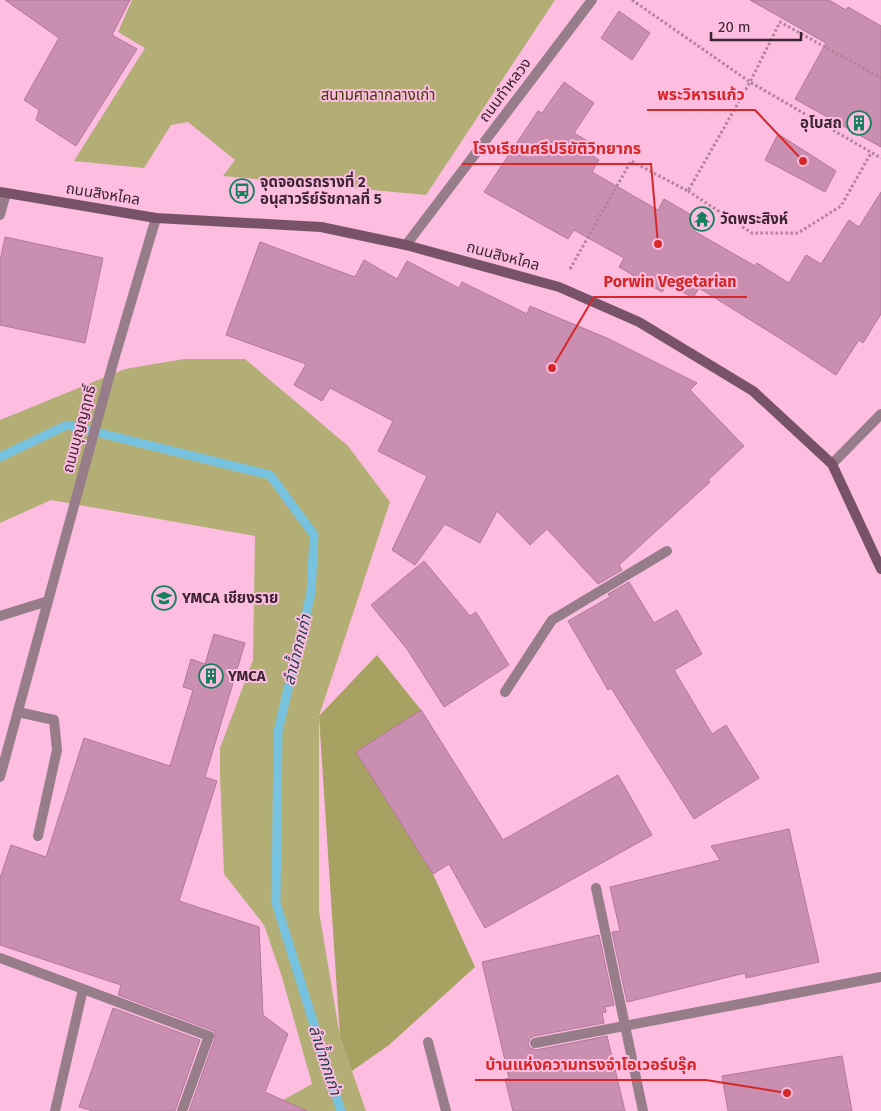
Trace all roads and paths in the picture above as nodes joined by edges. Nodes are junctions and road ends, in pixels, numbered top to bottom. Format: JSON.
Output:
{"nodes":[{"id":1,"x":592,"y":0,"type":"edge"},
{"id":2,"x":632,"y":0,"type":"edge"},
{"id":3,"x":881,"y":78,"type":"edge"},
{"id":4,"x":750,"y":82,"type":"junction"},
{"id":5,"x":871,"y":153,"type":"junction"},
{"id":6,"x":881,"y":158,"type":"edge"},
{"id":7,"x":688,"y":191,"type":"junction"},
{"id":8,"x":3,"y":192,"type":"edge"},
{"id":9,"x":0,"y":214,"type":"edge"},
{"id":10,"x":156,"y":218,"type":"junction"},
{"id":11,"x":406,"y":245,"type":"junction"},
{"id":12,"x":559,"y":287,"type":"junction"},
{"id":13,"x":881,"y":414,"type":"edge"},
{"id":14,"x":832,"y":464,"type":"junction"},
{"id":15,"x":667,"y":551,"type":"dead end"},
{"id":16,"x":881,"y":569,"type":"edge"},
{"id":17,"x":48,"y":601,"type":"junction"},
{"id":18,"x":0,"y":616,"type":"edge"},
{"id":19,"x":505,"y":692,"type":"dead end"},
{"id":20,"x":18,"y":712,"type":"junction"},
{"id":21,"x":0,"y":776,"type":"edge"},
{"id":22,"x":38,"y":836,"type":"dead end"},
{"id":23,"x":596,"y":888,"type":"dead end"},
{"id":24,"x":0,"y":958,"type":"edge"},
{"id":25,"x":881,"y":977,"type":"edge"},
{"id":26,"x":83,"y":989,"type":"junction"},
{"id":27,"x":626,"y":1026,"type":"junction"},
{"id":28,"x":428,"y":1042,"type":"dead end"},
{"id":29,"x":535,"y":1044,"type":"dead end"},
{"id":30,"x":55,"y":1111,"type":"edge"},
{"id":31,"x":182,"y":1111,"type":"edge"},
{"id":32,"x":446,"y":1111,"type":"edge"},
{"id":33,"x":643,"y":1111,"type":"edge"}],
"edges":[{"from":1,"to":11,"type":"street","name":"ถนนทำหลวง"},
{"from":2,"to":4,"type":"path"},
{"from":3,"to":4,"type":"path"},
{"from":4,"to":5,"type":"path"},
{"from":4,"to":7,"type":"path"},
{"from":5,"to":6,"type":"path"},
{"from":5,"to":7,"type":"path"},
{"from":7,"to":12,"type":"path"},
{"from":8,"to":9,"type":"street"},
{"from":8,"to":10,"type":"main road","name":"ถนนสิงหไคล"},
{"from":10,"to":11,"type":"main road","name":"ถนนสิงหไคล"},
{"from":10,"to":17,"type":"street","name":"ถนนบุญญฤทธิ์"},
{"from":11,"to":12,"type":"main road","name":"ถนนสิงหไคล"},
{"from":12,"to":14,"type":"main road","name":"ถนนสิงหไคล"},
{"from":13,"to":14,"type":"street"},
{"from":14,"to":16,"type":"main road","name":"ถนนสิงหไคล"},
{"from":15,"to":19,"type":"street"},
{"from":17,"to":18,"type":"street"},
{"from":17,"to":20,"type":"street","name":"ถนนบุญญฤทธิ์"},
{"from":20,"to":21,"type":"street","name":"ถนนบุญญฤทธิ์"},
{"from":20,"to":22,"type":"street"},
{"from":23,"to":27,"type":"street"},
{"from":24,"to":26,"type":"street"},
{"from":25,"to":27,"type":"street"},
{"from":26,"to":30,"type":"street"},
{"from":26,"to":31,"type":"street"},
{"from":27,"to":29,"type":"street"},
{"from":27,"to":33,"type":"street"},
{"from":28,"to":32,"type":"street"}]}
